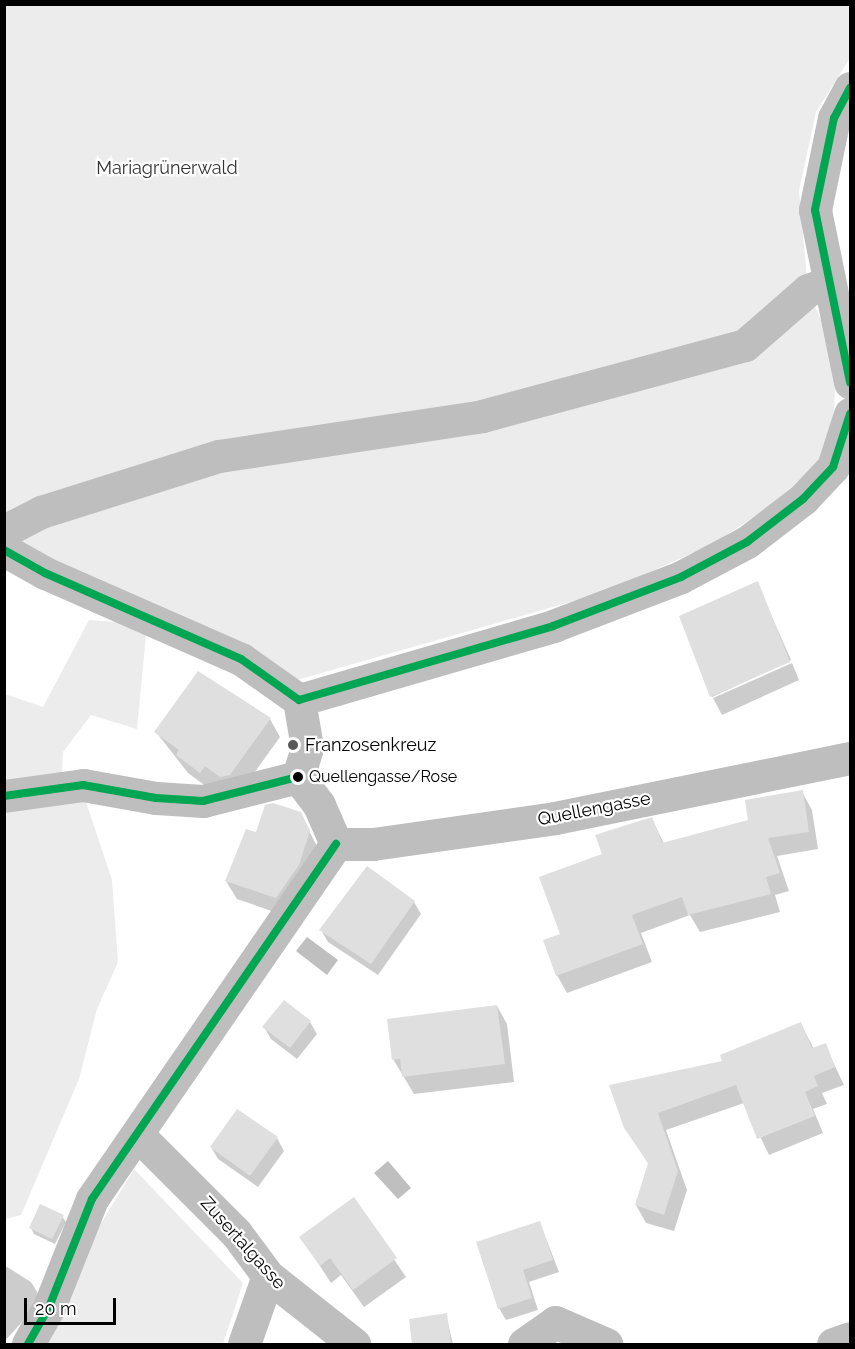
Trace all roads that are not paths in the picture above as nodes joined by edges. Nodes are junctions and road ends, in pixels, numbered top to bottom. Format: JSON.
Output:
{"nodes":[{"id":1,"x":850,"y":88,"type":"edge"},
{"id":2,"x":827,"y":283,"type":"junction"},
{"id":3,"x":850,"y":382,"type":"edge"},
{"id":4,"x":850,"y":414,"type":"edge"},
{"id":5,"x":4,"y":531,"type":"edge"},
{"id":6,"x":4,"y":550,"type":"edge"},
{"id":7,"x":299,"y":700,"type":"junction"},
{"id":8,"x":850,"y":758,"type":"edge"},
{"id":9,"x":298,"y":777,"type":"junction"},
{"id":10,"x":4,"y":796,"type":"edge"},
{"id":11,"x":336,"y":844,"type":"junction"},
{"id":12,"x":138,"y":1135,"type":"junction"},
{"id":13,"x":268,"y":1276,"type":"junction"},
{"id":14,"x":850,"y":1338,"type":"edge"},
{"id":15,"x":28,"y":1344,"type":"edge"},
{"id":16,"x":244,"y":1344,"type":"edge"},
{"id":17,"x":354,"y":1344,"type":"edge"},
{"id":18,"x":524,"y":1344,"type":"edge"},
{"id":19,"x":606,"y":1344,"type":"edge"},
{"id":20,"x":833,"y":1344,"type":"edge"}],
"edges":[{"from":1,"to":2,"type":"street"},
{"from":2,"to":3,"type":"street"},
{"from":2,"to":5,"type":"street"},
{"from":4,"to":7,"type":"street"},
{"from":6,"to":7,"type":"street"},
{"from":7,"to":9,"type":"street"},
{"from":8,"to":11,"type":"street","name":"Quellengasse"},
{"from":9,"to":10,"type":"street"},
{"from":9,"to":11,"type":"street"},
{"from":11,"to":12,"type":"street"},
{"from":12,"to":13,"type":"street","name":"Zusertalgasse"},
{"from":12,"to":15,"type":"street"},
{"from":13,"to":16,"type":"street"},
{"from":13,"to":17,"type":"street","name":"Zusertalgasse"},
{"from":14,"to":20,"type":"street"},
{"from":18,"to":19,"type":"street"}]}
